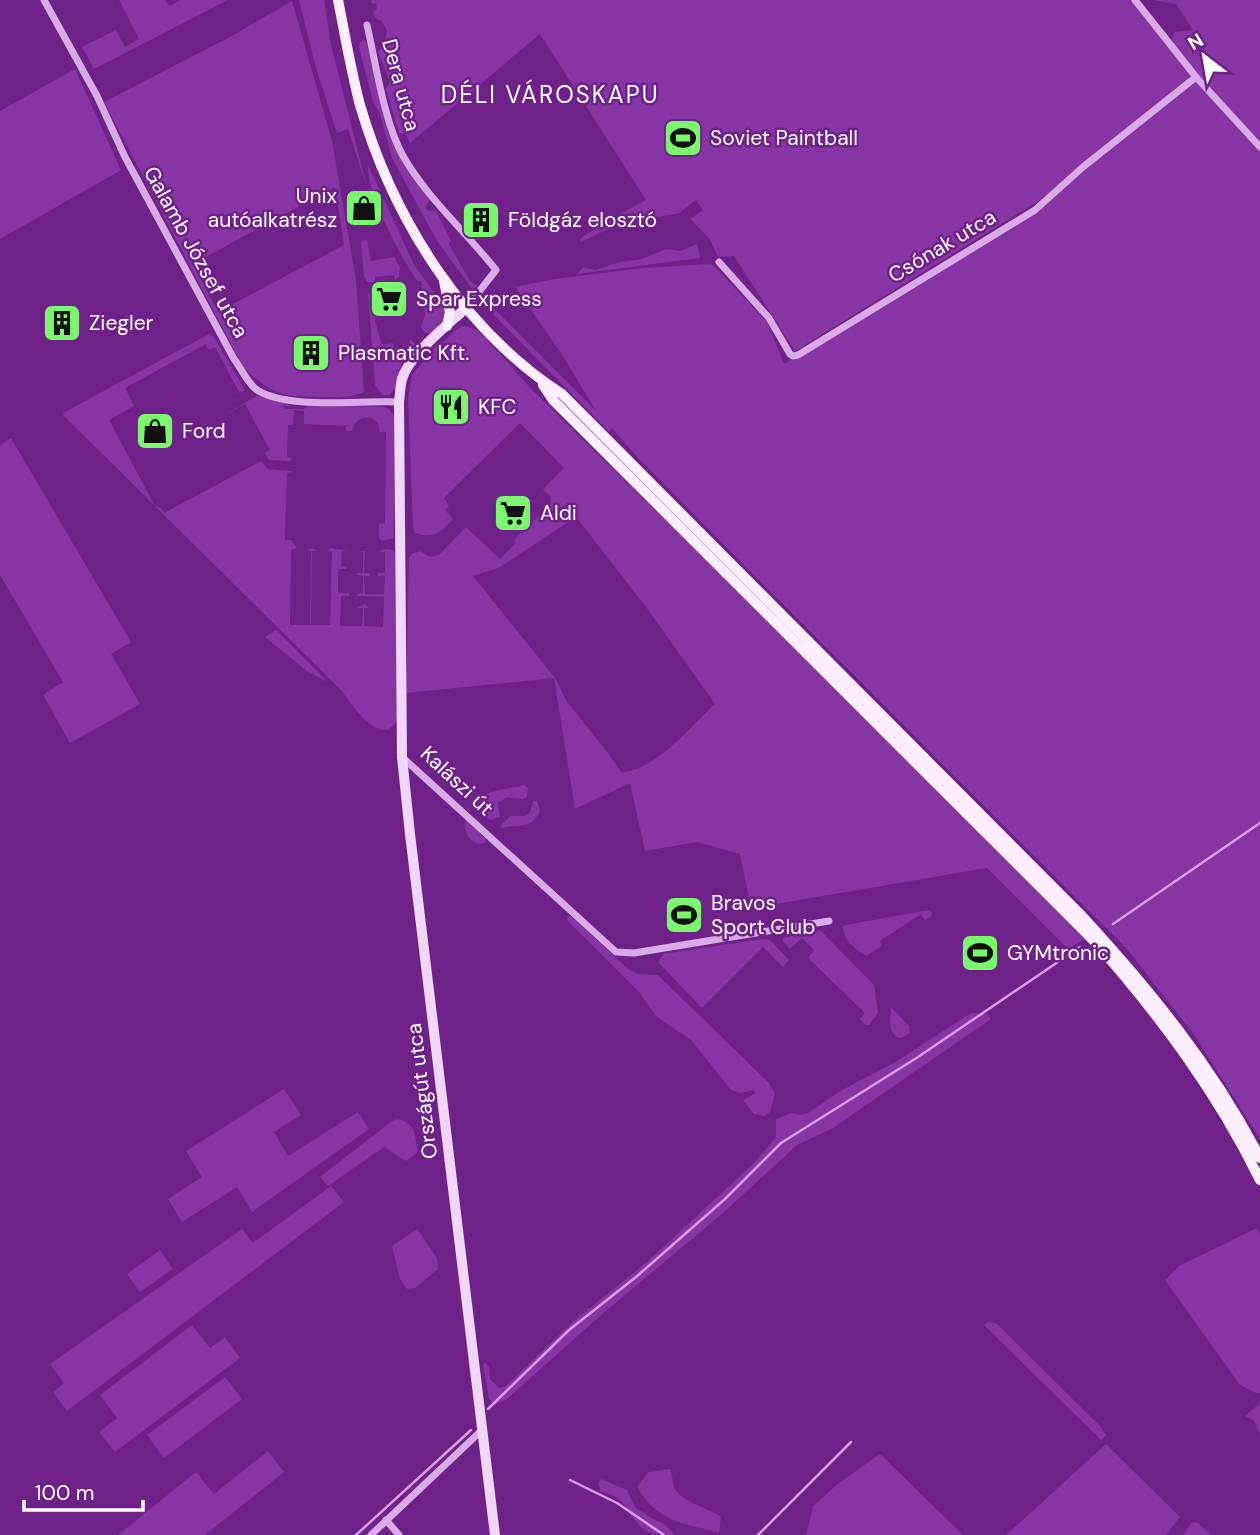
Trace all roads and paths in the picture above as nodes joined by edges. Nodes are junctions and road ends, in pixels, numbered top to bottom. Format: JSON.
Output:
{"nodes":[{"id":1,"x":44,"y":0,"type":"edge"},
{"id":2,"x":338,"y":0,"type":"edge"},
{"id":3,"x":1135,"y":0,"type":"edge"},
{"id":4,"x":367,"y":25,"type":"dead end"},
{"id":5,"x":1196,"y":77,"type":"junction"},
{"id":6,"x":1260,"y":147,"type":"edge"},
{"id":7,"x":719,"y":262,"type":"dead end"},
{"id":8,"x":443,"y":275,"type":"junction"},
{"id":9,"x":467,"y":307,"type":"junction"},
{"id":10,"x":447,"y":326,"type":"junction"},
{"id":11,"x":539,"y":379,"type":"junction"},
{"id":12,"x":399,"y":402,"type":"junction"},
{"id":13,"x":402,"y":757,"type":"junction"},
{"id":14,"x":829,"y":921,"type":"dead end"},
{"id":15,"x":1260,"y":1158,"type":"edge"},
{"id":16,"x":1260,"y":1180,"type":"edge"},
{"id":17,"x":481,"y":1425,"type":"junction"},
{"id":18,"x":386,"y":1520,"type":"junction"},
{"id":19,"x":370,"y":1535,"type":"edge"},
{"id":20,"x":399,"y":1535,"type":"edge"},
{"id":21,"x":495,"y":1535,"type":"edge"}],
"edges":[{"from":1,"to":12,"type":"street","name":"Galamb József utca"},
{"from":2,"to":8,"type":"main road"},
{"from":3,"to":5,"type":"street"},
{"from":4,"to":9,"type":"street","name":"Dera utca"},
{"from":5,"to":6,"type":"street"},
{"from":5,"to":7,"type":"street","name":"Csónak utca"},
{"from":8,"to":9,"type":"main road"},
{"from":8,"to":10,"type":"main road"},
{"from":9,"to":10,"type":"main road","name":"Kalászi út"},
{"from":9,"to":11,"type":"main road"},
{"from":10,"to":12,"type":"main road","name":"Kalászi út"},
{"from":11,"to":15,"type":"main road"},
{"from":11,"to":16,"type":"main road"},
{"from":12,"to":13,"type":"main road","name":"Kalászi út"},
{"from":13,"to":14,"type":"street","name":"Kalászi út"},
{"from":13,"to":17,"type":"main road","name":"Országút utca"},
{"from":17,"to":18,"type":"street"},
{"from":17,"to":21,"type":"main road","name":"Országút utca"},
{"from":18,"to":19,"type":"street"},
{"from":18,"to":20,"type":"street"}]}
